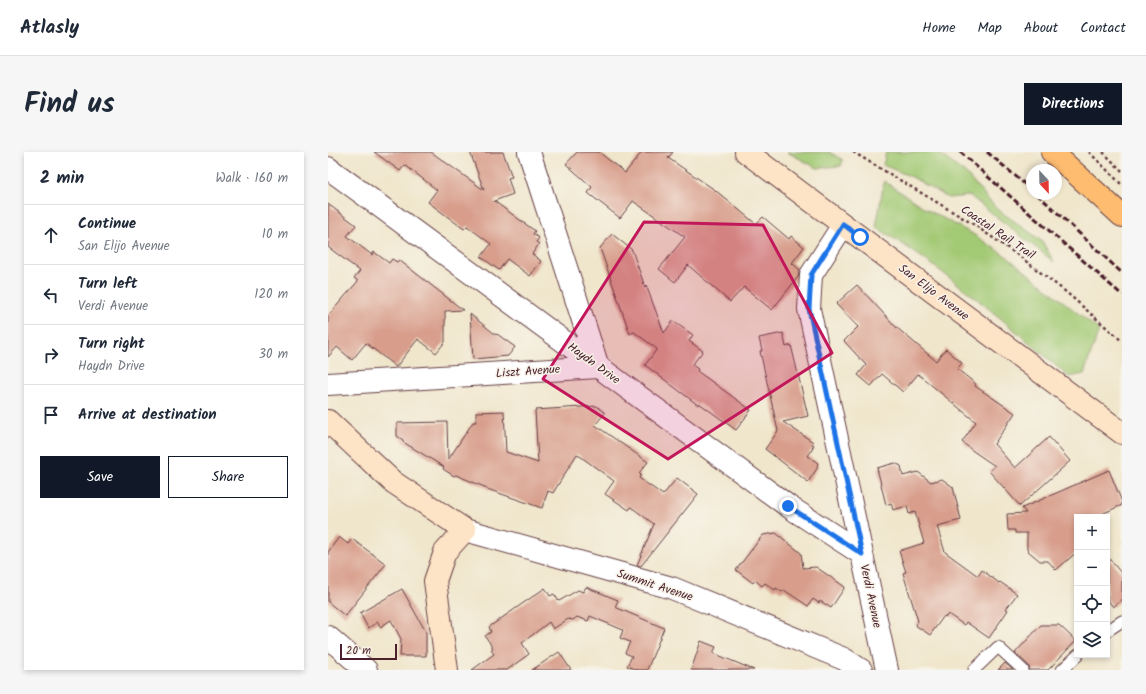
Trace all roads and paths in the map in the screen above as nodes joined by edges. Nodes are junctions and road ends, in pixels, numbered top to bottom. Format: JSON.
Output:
{"nodes":[{"id":1,"x":529,"y":152,"type":"edge"},
{"id":2,"x":746,"y":152,"type":"edge"},
{"id":3,"x":853,"y":152,"type":"edge"},
{"id":4,"x":1052,"y":152,"type":"edge"},
{"id":5,"x":1090,"y":152,"type":"edge"},
{"id":6,"x":1103,"y":152,"type":"edge"},
{"id":7,"x":328,"y":168,"type":"edge"},
{"id":8,"x":1122,"y":171,"type":"edge"},
{"id":9,"x":1122,"y":185,"type":"edge"},
{"id":10,"x":1122,"y":216,"type":"edge"},
{"id":11,"x":843,"y":224,"type":"junction"},
{"id":12,"x":1122,"y":341,"type":"edge"},
{"id":13,"x":598,"y":367,"type":"junction"},
{"id":14,"x":328,"y":384,"type":"edge"},
{"id":15,"x":328,"y":421,"type":"edge"},
{"id":16,"x":1122,"y":433,"type":"edge"},
{"id":17,"x":465,"y":530,"type":"junction"},
{"id":18,"x":862,"y":554,"type":"junction"},
{"id":19,"x":1122,"y":621,"type":"edge"},
{"id":20,"x":1110,"y":629,"type":"edge"},
{"id":21,"x":328,"y":637,"type":"edge"},
{"id":22,"x":1075,"y":658,"type":"edge"},
{"id":23,"x":366,"y":670,"type":"edge"},
{"id":24,"x":447,"y":670,"type":"edge"},
{"id":25,"x":861,"y":670,"type":"edge"},
{"id":26,"x":887,"y":670,"type":"edge"},
{"id":27,"x":974,"y":670,"type":"edge"},
{"id":28,"x":1023,"y":670,"type":"edge"},
{"id":29,"x":1062,"y":670,"type":"edge"}],
"edges":[{"from":1,"to":13,"type":"street"},
{"from":2,"to":11,"type":"main road","name":"San Elijo Avenue"},
{"from":3,"to":12,"type":"path","name":"Coastal Rail Trail"},
{"from":4,"to":10,"type":"main road"},
{"from":5,"to":9,"type":"path"},
{"from":6,"to":8,"type":"path"},
{"from":7,"to":13,"type":"street","name":"Haydn Drive"},
{"from":11,"to":16,"type":"main road","name":"San Elijo Avenue"},
{"from":11,"to":18,"type":"street","name":"Verdi Avenue"},
{"from":13,"to":14,"type":"street","name":"Liszt Avenue"},
{"from":13,"to":18,"type":"street","name":"Haydn Drive"},
{"from":15,"to":17,"type":"main road"},
{"from":17,"to":24,"type":"main road"},
{"from":17,"to":25,"type":"street","name":"Summit Avenue"},
{"from":18,"to":26,"type":"street","name":"Verdi Avenue"},
{"from":19,"to":20,"type":"lane"},
{"from":21,"to":23,"type":"street"},
{"from":22,"to":29,"type":"lane"},
{"from":27,"to":28,"type":"lane"}]}
